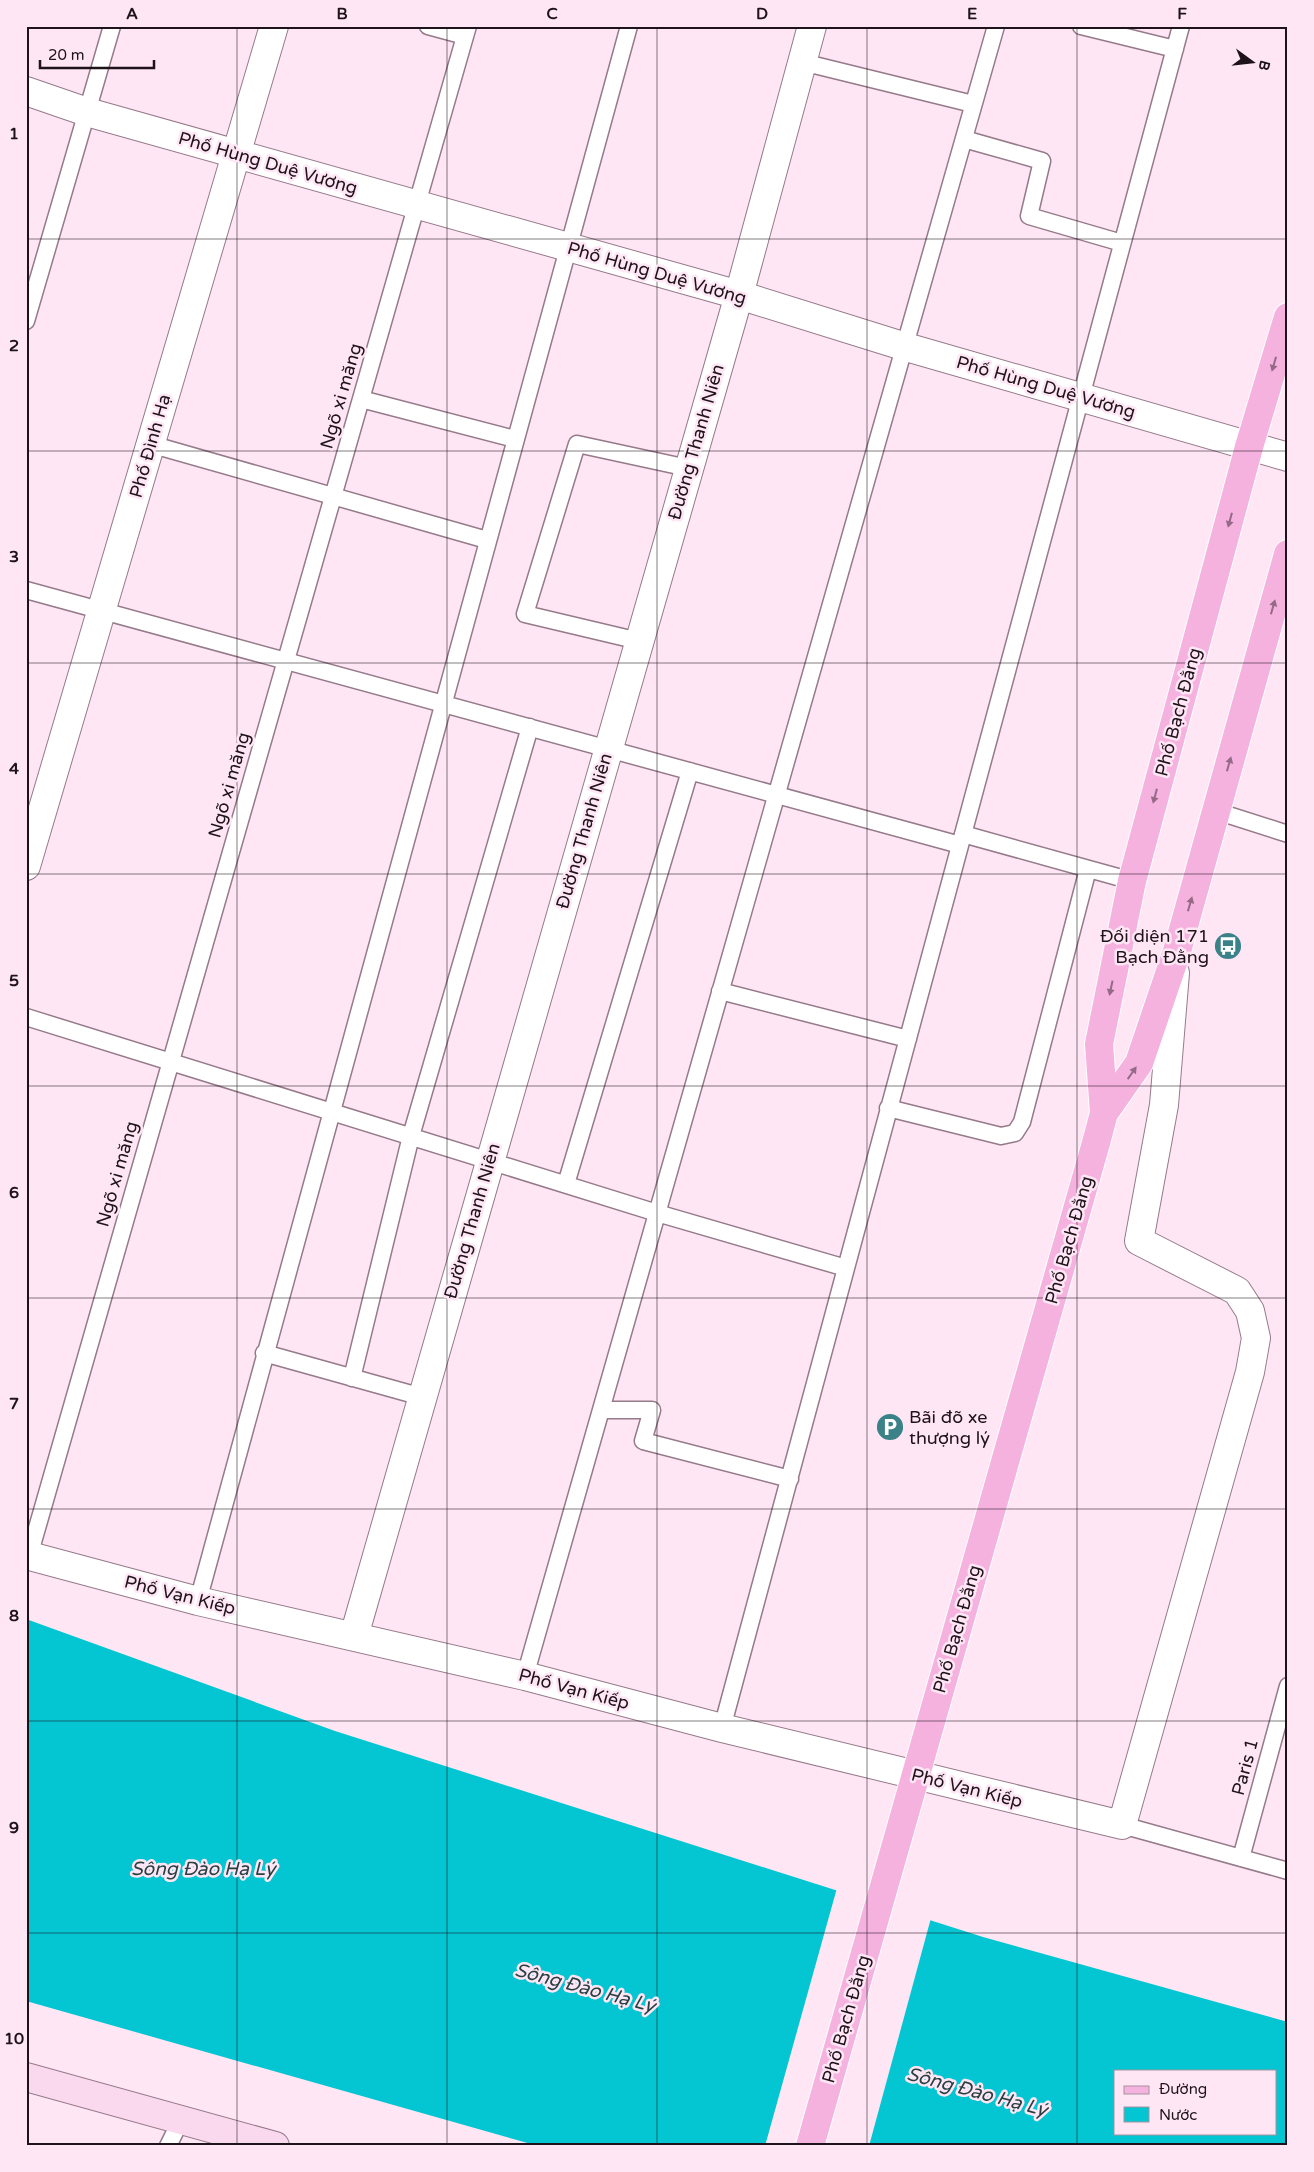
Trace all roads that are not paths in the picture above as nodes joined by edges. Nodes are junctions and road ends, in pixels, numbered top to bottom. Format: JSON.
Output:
{"nodes":[{"id":1,"x":112,"y":26,"type":"edge"},
{"id":2,"x":274,"y":26,"type":"edge"},
{"id":3,"x":428,"y":26,"type":"edge"},
{"id":4,"x":628,"y":26,"type":"edge"},
{"id":5,"x":812,"y":26,"type":"edge"},
{"id":6,"x":996,"y":26,"type":"edge"},
{"id":7,"x":1081,"y":26,"type":"edge"},
{"id":8,"x":1181,"y":26,"type":"edge"},
{"id":9,"x":467,"y":31,"type":"edge"},
{"id":10,"x":1174,"y":49,"type":"junction"},
{"id":11,"x":802,"y":62,"type":"junction"},
{"id":12,"x":26,"y":91,"type":"edge"},
{"id":13,"x":973,"y":104,"type":"junction"},
{"id":14,"x":87,"y":112,"type":"junction"},
{"id":15,"x":964,"y":139,"type":"junction"},
{"id":16,"x":238,"y":154,"type":"junction"},
{"id":17,"x":417,"y":205,"type":"junction"},
{"id":18,"x":1122,"y":243,"type":"junction"},
{"id":19,"x":569,"y":248,"type":"junction"},
{"id":20,"x":738,"y":295,"type":"junction"},
{"id":21,"x":1288,"y":317,"type":"edge"},
{"id":22,"x":26,"y":321,"type":"edge"},
{"id":23,"x":906,"y":347,"type":"junction"},
{"id":24,"x":1081,"y":397,"type":"junction"},
{"id":25,"x":361,"y":399,"type":"junction"},
{"id":26,"x":514,"y":440,"type":"junction"},
{"id":27,"x":150,"y":444,"type":"junction"},
{"id":28,"x":1249,"y":447,"type":"junction"},
{"id":29,"x":1288,"y":457,"type":"edge"},
{"id":30,"x":688,"y":468,"type":"junction"},
{"id":31,"x":333,"y":497,"type":"junction"},
{"id":32,"x":487,"y":540,"type":"junction"},
{"id":33,"x":1288,"y":554,"type":"edge"},
{"id":34,"x":26,"y":590,"type":"edge"},
{"id":35,"x":102,"y":611,"type":"junction"},
{"id":36,"x":639,"y":641,"type":"junction"},
{"id":37,"x":286,"y":661,"type":"junction"},
{"id":38,"x":442,"y":703,"type":"junction"},
{"id":39,"x":530,"y":727,"type":"junction"},
{"id":40,"x":608,"y":748,"type":"junction"},
{"id":41,"x":690,"y":771,"type":"junction"},
{"id":42,"x":777,"y":794,"type":"junction"},
{"id":43,"x":1216,"y":811,"type":"junction"},
{"id":44,"x":1288,"y":834,"type":"edge"},
{"id":45,"x":962,"y":839,"type":"junction"},
{"id":46,"x":26,"y":866,"type":"edge"},
{"id":47,"x":1088,"y":869,"type":"junction"},
{"id":48,"x":1132,"y":882,"type":"junction"},
{"id":49,"x":1176,"y":951,"type":"junction"},
{"id":50,"x":720,"y":992,"type":"junction"},
{"id":51,"x":26,"y":1017,"type":"edge"},
{"id":52,"x":908,"y":1039,"type":"junction"},
{"id":53,"x":170,"y":1061,"type":"junction"},
{"id":54,"x":888,"y":1108,"type":"junction"},
{"id":55,"x":331,"y":1111,"type":"junction"},
{"id":56,"x":1104,"y":1113,"type":"junction"},
{"id":57,"x":411,"y":1136,"type":"junction"},
{"id":58,"x":490,"y":1159,"type":"junction"},
{"id":59,"x":566,"y":1184,"type":"junction"},
{"id":60,"x":657,"y":1213,"type":"junction"},
{"id":61,"x":846,"y":1268,"type":"junction"},
{"id":62,"x":264,"y":1353,"type":"junction"},
{"id":63,"x":352,"y":1378,"type":"junction"},
{"id":64,"x":422,"y":1397,"type":"junction"},
{"id":65,"x":601,"y":1410,"type":"junction"},
{"id":66,"x":790,"y":1479,"type":"junction"},
{"id":67,"x":28,"y":1555,"type":"edge"},
{"id":68,"x":198,"y":1601,"type":"junction"},
{"id":69,"x":354,"y":1636,"type":"junction"},
{"id":70,"x":525,"y":1676,"type":"junction"},
{"id":71,"x":1288,"y":1686,"type":"edge"},
{"id":72,"x":722,"y":1728,"type":"junction"},
{"id":73,"x":1122,"y":1825,"type":"junction"},
{"id":74,"x":1241,"y":1858,"type":"junction"},
{"id":75,"x":1288,"y":1871,"type":"edge"},
{"id":76,"x":26,"y":2077,"type":"edge"},
{"id":77,"x":181,"y":2120,"type":"junction"},
{"id":78,"x":168,"y":2146,"type":"edge"},
{"id":79,"x":274,"y":2146,"type":"edge"},
{"id":80,"x":810,"y":2146,"type":"edge"}],
"edges":[{"from":1,"to":14,"type":"lane"},
{"from":2,"to":16,"type":"street","name":"Phố Đình Hạ"},
{"from":3,"to":9,"type":"lane"},
{"from":4,"to":19,"type":"lane"},
{"from":5,"to":11,"type":"street","name":"Đường Thanh Niên"},
{"from":6,"to":13,"type":"lane"},
{"from":7,"to":10,"type":"lane"},
{"from":8,"to":10,"type":"lane"},
{"from":9,"to":17,"type":"lane","name":"Ngõ xi măng"},
{"from":10,"to":18,"type":"lane"},
{"from":11,"to":13,"type":"lane"},
{"from":11,"to":20,"type":"street","name":"Đường Thanh Niên"},
{"from":12,"to":14,"type":"street","name":"Phố Hùng Duệ Vương"},
{"from":13,"to":15,"type":"lane"},
{"from":14,"to":16,"type":"street","name":"Phố Hùng Duệ Vương"},
{"from":14,"to":22,"type":"lane"},
{"from":15,"to":18,"type":"lane"},
{"from":15,"to":23,"type":"lane"},
{"from":16,"to":17,"type":"street","name":"Phố Hùng Duệ Vương"},
{"from":16,"to":27,"type":"street","name":"Phố Đình Hạ"},
{"from":17,"to":19,"type":"street","name":"Phố Hùng Duệ Vương"},
{"from":17,"to":25,"type":"lane","name":"Ngõ xi măng"},
{"from":18,"to":24,"type":"lane"},
{"from":19,"to":20,"type":"street","name":"Phố Hùng Duệ Vương"},
{"from":19,"to":26,"type":"lane"},
{"from":20,"to":23,"type":"street","name":"Phố Hùng Duệ Vương"},
{"from":20,"to":30,"type":"street","name":"Đường Thanh Niên"},
{"from":21,"to":28,"type":"main road","name":"Phố Bạch Đằng","one_way":true},
{"from":23,"to":24,"type":"street","name":"Phố Hùng Duệ Vương"},
{"from":23,"to":42,"type":"lane"},
{"from":24,"to":28,"type":"street","name":"Phố Hùng Duệ Vương"},
{"from":24,"to":45,"type":"lane"},
{"from":25,"to":26,"type":"lane"},
{"from":25,"to":31,"type":"lane","name":"Ngõ xi măng"},
{"from":26,"to":32,"type":"lane"},
{"from":27,"to":31,"type":"lane"},
{"from":27,"to":35,"type":"street","name":"Phố Đình Hạ"},
{"from":28,"to":29,"type":"street","name":"Phố Hùng Duệ Vương"},
{"from":28,"to":48,"type":"main road","name":"Phố Bạch Đằng","one_way":true},
{"from":30,"to":36,"type":"street","name":"Đường Thanh Niên"},
{"from":30,"to":36,"type":"lane"},
{"from":31,"to":32,"type":"lane"},
{"from":31,"to":37,"type":"lane","name":"Ngõ xi măng"},
{"from":32,"to":38,"type":"lane"},
{"from":43,"to":33,"type":"main road","name":"Phố Bạch Đằng","one_way":true},
{"from":34,"to":35,"type":"lane"},
{"from":35,"to":37,"type":"lane"},
{"from":35,"to":46,"type":"street","name":"Phố Đình Hạ"},
{"from":36,"to":40,"type":"street","name":"Đường Thanh Niên"},
{"from":37,"to":38,"type":"lane"},
{"from":37,"to":53,"type":"lane","name":"Ngõ xi măng"},
{"from":38,"to":39,"type":"lane"},
{"from":38,"to":55,"type":"lane"},
{"from":39,"to":40,"type":"lane"},
{"from":39,"to":57,"type":"lane"},
{"from":40,"to":41,"type":"lane"},
{"from":40,"to":58,"type":"street","name":"Đường Thanh Niên"},
{"from":41,"to":42,"type":"lane"},
{"from":41,"to":59,"type":"lane"},
{"from":42,"to":45,"type":"lane"},
{"from":42,"to":50,"type":"lane"},
{"from":43,"to":44,"type":"lane"},
{"from":49,"to":43,"type":"main road","name":"Phố Bạch Đằng","one_way":true},
{"from":45,"to":47,"type":"lane"},
{"from":45,"to":52,"type":"lane"},
{"from":47,"to":48,"type":"lane"},
{"from":47,"to":54,"type":"lane"},
{"from":48,"to":56,"type":"main road","name":"Phố Bạch Đằng","one_way":true},
{"from":56,"to":49,"type":"main road","name":"Phố Bạch Đằng","one_way":true},
{"from":49,"to":73,"type":"street"},
{"from":50,"to":52,"type":"lane"},
{"from":50,"to":60,"type":"lane"},
{"from":51,"to":53,"type":"lane"},
{"from":52,"to":54,"type":"lane"},
{"from":53,"to":55,"type":"lane"},
{"from":53,"to":67,"type":"lane","name":"Ngõ xi măng"},
{"from":54,"to":61,"type":"lane"},
{"from":55,"to":57,"type":"lane"},
{"from":55,"to":62,"type":"lane"},
{"from":56,"to":80,"type":"main road","name":"Phố Bạch Đằng","bridge":true},
{"from":57,"to":58,"type":"lane"},
{"from":57,"to":63,"type":"lane"},
{"from":58,"to":59,"type":"lane"},
{"from":58,"to":64,"type":"street","name":"Đường Thanh Niên"},
{"from":59,"to":60,"type":"lane"},
{"from":60,"to":61,"type":"lane"},
{"from":60,"to":65,"type":"lane"},
{"from":61,"to":66,"type":"lane"},
{"from":62,"to":63,"type":"lane"},
{"from":62,"to":68,"type":"lane"},
{"from":63,"to":64,"type":"lane"},
{"from":64,"to":69,"type":"street","name":"Đường Thanh Niên"},
{"from":65,"to":66,"type":"lane"},
{"from":65,"to":70,"type":"lane"},
{"from":66,"to":72,"type":"lane"},
{"from":67,"to":68,"type":"street","name":"Phố Vạn Kiếp"},
{"from":68,"to":69,"type":"street","name":"Phố Vạn Kiếp"},
{"from":69,"to":70,"type":"street","name":"Phố Vạn Kiếp"},
{"from":70,"to":72,"type":"street","name":"Phố Vạn Kiếp"},
{"from":71,"to":74,"type":"lane","name":"Paris 1"},
{"from":72,"to":73,"type":"street","name":"Phố Vạn Kiếp"},
{"from":73,"to":74,"type":"lane"},
{"from":74,"to":75,"type":"lane"},
{"from":76,"to":77,"type":"main road"},
{"from":77,"to":78,"type":"lane"},
{"from":77,"to":79,"type":"main road"}]}
